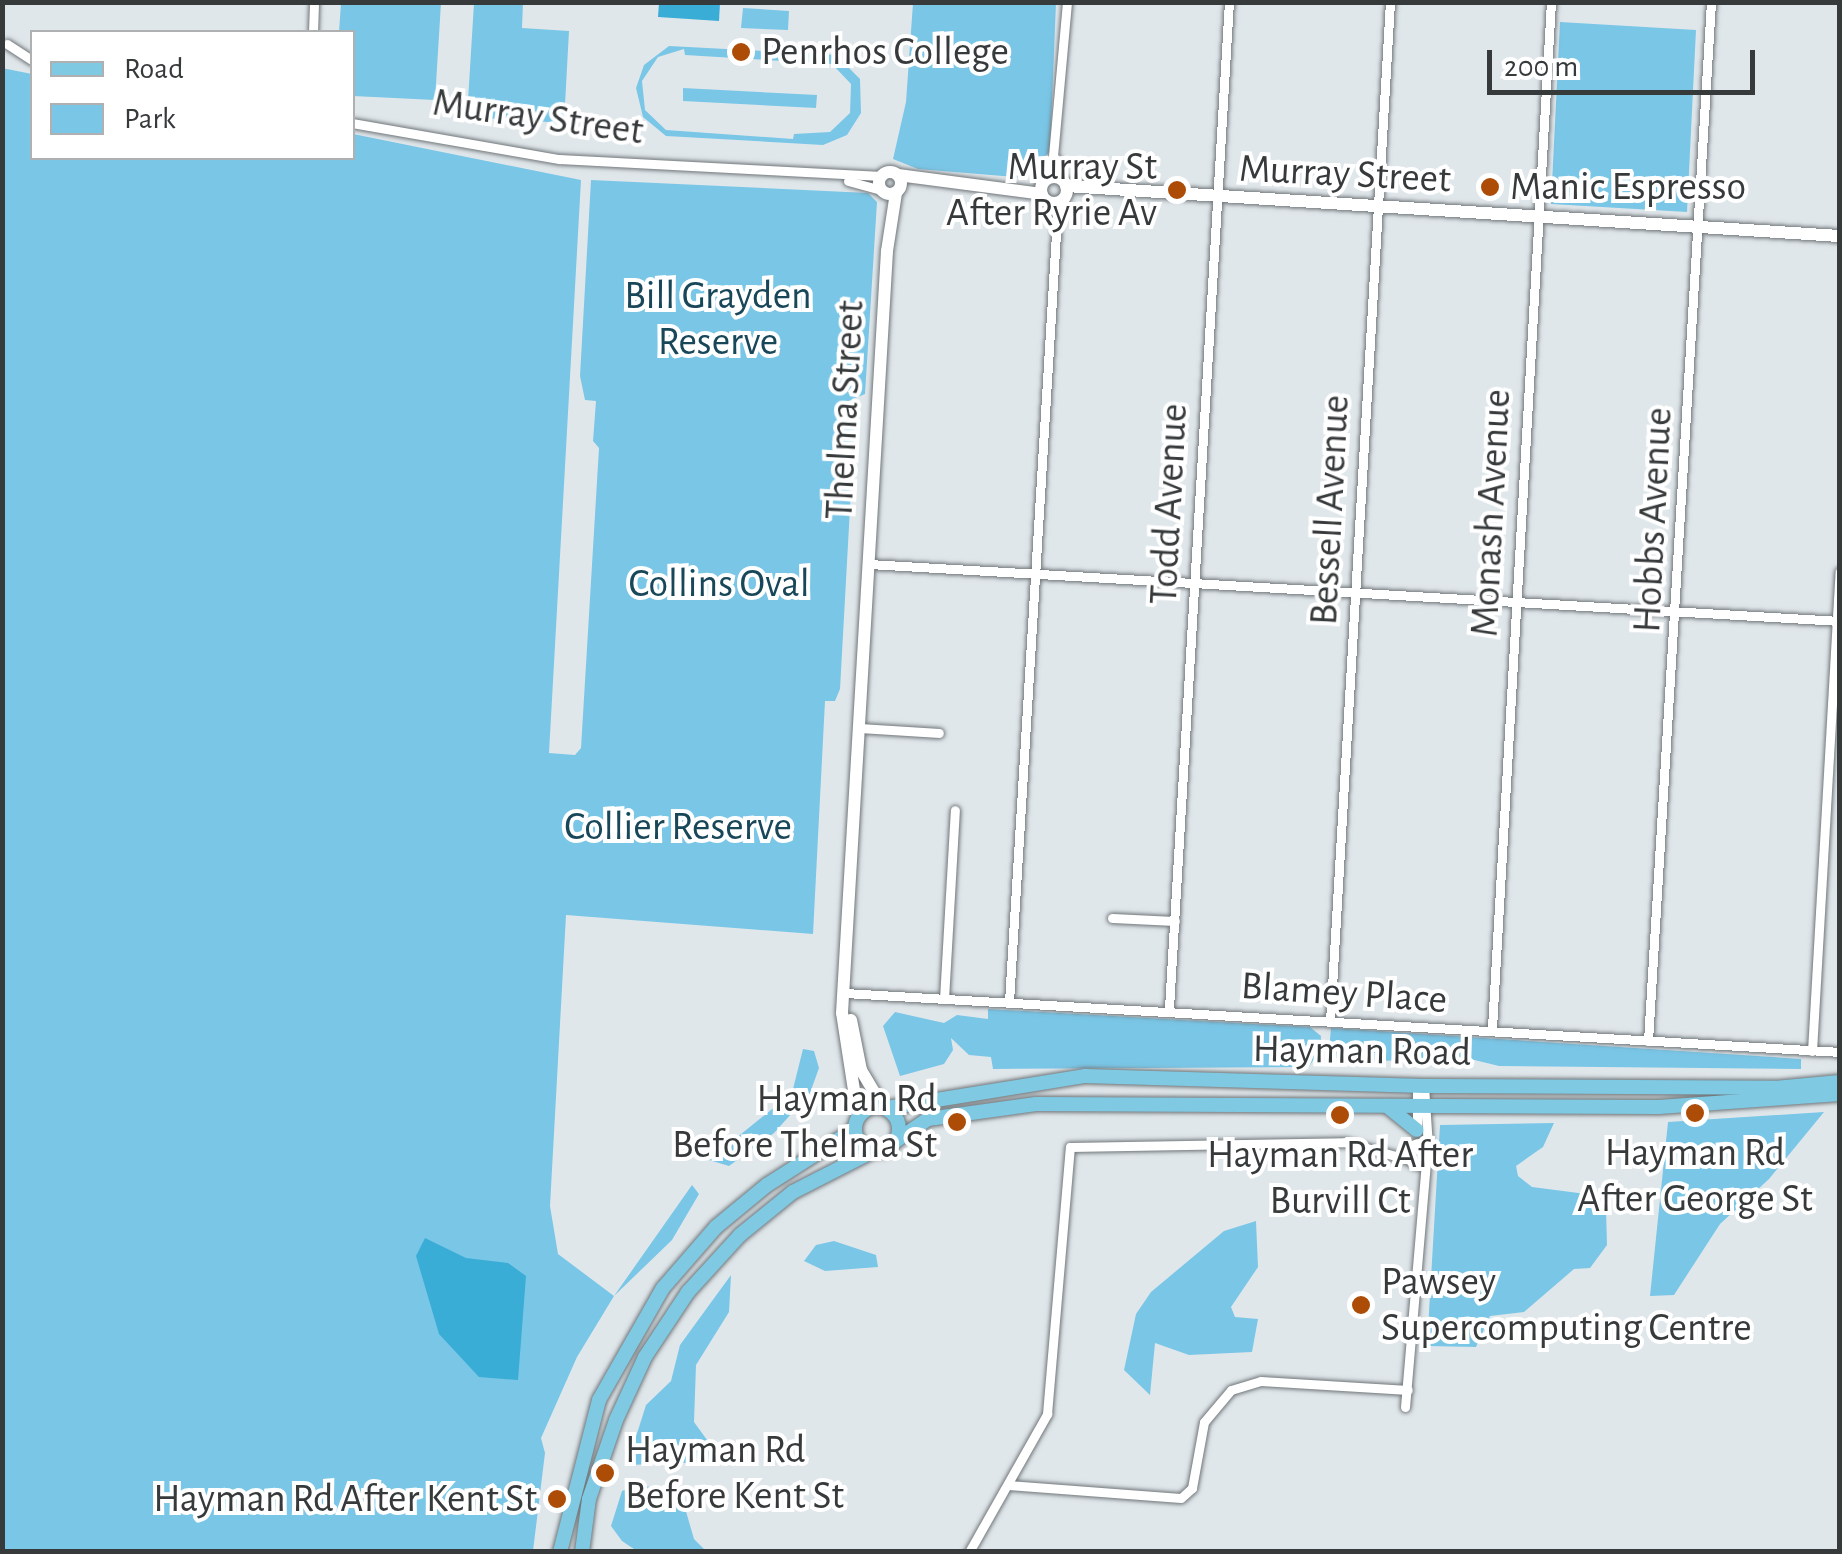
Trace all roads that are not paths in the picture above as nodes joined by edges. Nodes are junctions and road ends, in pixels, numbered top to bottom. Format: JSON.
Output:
{"nodes":[{"id":1,"x":314,"y":2,"type":"edge"},
{"id":2,"x":1067,"y":2,"type":"edge"},
{"id":3,"x":1228,"y":2,"type":"edge"},
{"id":4,"x":1390,"y":2,"type":"edge"},
{"id":5,"x":1551,"y":2,"type":"edge"},
{"id":6,"x":1711,"y":2,"type":"edge"},
{"id":7,"x":312,"y":30,"type":"edge"},
{"id":8,"x":7,"y":44,"type":"dead end"},
{"id":9,"x":30,"y":59,"type":"edge"},
{"id":10,"x":355,"y":124,"type":"edge"},
{"id":11,"x":898,"y":175,"type":"joint"},
{"id":12,"x":938,"y":184,"type":"junction"},
{"id":13,"x":888,"y":188,"type":"junction"},
{"id":14,"x":1054,"y":190,"type":"junction"},
{"id":15,"x":1216,"y":199,"type":"junction"},
{"id":16,"x":1378,"y":209,"type":"junction"},
{"id":17,"x":1538,"y":218,"type":"junction"},
{"id":18,"x":1699,"y":228,"type":"junction"},
{"id":19,"x":1840,"y":236,"type":"edge"},
{"id":20,"x":869,"y":564,"type":"junction"},
{"id":21,"x":1840,"y":572,"type":"edge"},
{"id":22,"x":1033,"y":574,"type":"junction"},
{"id":23,"x":1194,"y":582,"type":"junction"},
{"id":24,"x":1355,"y":591,"type":"junction"},
{"id":25,"x":1515,"y":600,"type":"junction"},
{"id":26,"x":1678,"y":610,"type":"junction"},
{"id":27,"x":1838,"y":621,"type":"edge"},
{"id":28,"x":860,"y":728,"type":"junction"},
{"id":29,"x":938,"y":733,"type":"dead end"},
{"id":30,"x":955,"y":810,"type":"dead end"},
{"id":31,"x":1112,"y":918,"type":"dead end"},
{"id":32,"x":1175,"y":921,"type":"junction"},
{"id":33,"x":845,"y":993,"type":"junction"},
{"id":34,"x":944,"y":999,"type":"junction"},
{"id":35,"x":1009,"y":1002,"type":"junction"},
{"id":36,"x":1169,"y":1008,"type":"junction"},
{"id":37,"x":1330,"y":1021,"type":"junction"},
{"id":38,"x":1492,"y":1028,"type":"junction"},
{"id":39,"x":1648,"y":1041,"type":"junction"},
{"id":40,"x":1812,"y":1051,"type":"junction"},
{"id":41,"x":1840,"y":1052,"type":"edge"},
{"id":42,"x":1840,"y":1082,"type":"edge"},
{"id":43,"x":1420,"y":1086,"type":"junction"},
{"id":44,"x":1840,"y":1094,"type":"edge"},
{"id":45,"x":1387,"y":1106,"type":"junction"},
{"id":46,"x":1420,"y":1106,"type":"junction"},
{"id":47,"x":885,"y":1108,"type":"junction"},
{"id":48,"x":857,"y":1122,"type":"junction"},
{"id":49,"x":897,"y":1140,"type":"junction"},
{"id":50,"x":1418,"y":1141,"type":"junction"},
{"id":51,"x":1392,"y":1150,"type":"junction"},
{"id":52,"x":873,"y":1151,"type":"junction"},
{"id":53,"x":1412,"y":1162,"type":"junction"},
{"id":54,"x":1426,"y":1162,"type":"junction"},
{"id":55,"x":1420,"y":1183,"type":"junction"},
{"id":56,"x":1408,"y":1390,"type":"junction"},
{"id":57,"x":1405,"y":1407,"type":"dead end"},
{"id":58,"x":1008,"y":1485,"type":"junction"},
{"id":59,"x":560,"y":1552,"type":"edge"},
{"id":60,"x":582,"y":1552,"type":"edge"},
{"id":61,"x":969,"y":1552,"type":"edge"}],
"edges":[{"from":1,"to":7,"type":"street"},
{"from":2,"to":14,"type":"street"},
{"from":3,"to":15,"type":"street","name":"Todd Avenue"},
{"from":4,"to":16,"type":"street","name":"Bessell Avenue"},
{"from":5,"to":17,"type":"street","name":"Monash Avenue"},
{"from":6,"to":18,"type":"street","name":"Hobbs Avenue"},
{"from":8,"to":9,"type":"street"},
{"from":10,"to":13,"type":"street","name":"Murray Street"},
{"from":11,"to":12,"type":"main road","name":"Murray Street"},
{"from":11,"to":13,"type":"main road","name":"Thelma Street"},
{"from":12,"to":13,"type":"main road","name":"Murray Street"},
{"from":12,"to":14,"type":"main road","name":"Murray Street"},
{"from":13,"to":20,"type":"main road","name":"Thelma Street"},
{"from":14,"to":15,"type":"main road","name":"Murray Street"},
{"from":14,"to":22,"type":"street"},
{"from":15,"to":16,"type":"main road","name":"Murray Street"},
{"from":15,"to":23,"type":"street","name":"Todd Avenue"},
{"from":16,"to":17,"type":"main road","name":"Murray Street"},
{"from":16,"to":24,"type":"street","name":"Bessell Avenue"},
{"from":17,"to":18,"type":"main road","name":"Murray Street"},
{"from":17,"to":25,"type":"street","name":"Monash Avenue"},
{"from":18,"to":19,"type":"main road","name":"Murray Street"},
{"from":18,"to":26,"type":"street","name":"Hobbs Avenue"},
{"from":20,"to":22,"type":"street"},
{"from":20,"to":28,"type":"main road","name":"Thelma Street"},
{"from":21,"to":27,"type":"street"},
{"from":22,"to":23,"type":"street"},
{"from":22,"to":35,"type":"street"},
{"from":23,"to":24,"type":"street"},
{"from":23,"to":32,"type":"street","name":"Todd Avenue"},
{"from":24,"to":25,"type":"street"},
{"from":24,"to":37,"type":"street","name":"Bessell Avenue"},
{"from":25,"to":26,"type":"street"},
{"from":25,"to":38,"type":"street","name":"Monash Avenue"},
{"from":26,"to":27,"type":"street"},
{"from":26,"to":39,"type":"street","name":"Hobbs Avenue"},
{"from":27,"to":40,"type":"street"},
{"from":28,"to":29,"type":"street"},
{"from":28,"to":33,"type":"main road","name":"Thelma Street"},
{"from":30,"to":34,"type":"street"},
{"from":31,"to":32,"type":"street"},
{"from":32,"to":36,"type":"street","name":"Todd Avenue"},
{"from":33,"to":34,"type":"street","name":"Blamey Place"},
{"from":33,"to":47,"type":"main road","name":"Thelma Street"},
{"from":33,"to":48,"type":"main road","name":"Thelma Street"},
{"from":34,"to":35,"type":"street","name":"Blamey Place"},
{"from":35,"to":36,"type":"street","name":"Blamey Place"},
{"from":36,"to":37,"type":"street","name":"Blamey Place"},
{"from":37,"to":38,"type":"street","name":"Blamey Place"},
{"from":38,"to":39,"type":"street","name":"Blamey Place"},
{"from":39,"to":40,"type":"street","name":"Blamey Place"},
{"from":40,"to":41,"type":"street","name":"Blamey Place"},
{"from":42,"to":43,"type":"main road","name":"Hayman Road"},
{"from":43,"to":46,"type":"street"},
{"from":43,"to":47,"type":"main road","name":"Hayman Road"},
{"from":44,"to":46,"type":"main road","name":"Hayman Road"},
{"from":45,"to":46,"type":"main road","name":"Hayman Road"},
{"from":45,"to":49,"type":"main road","name":"Hayman Road"},
{"from":45,"to":50,"type":"main road"},
{"from":46,"to":50,"type":"street"},
{"from":46,"to":50,"type":"street"},
{"from":47,"to":48,"type":"main road"},
{"from":47,"to":49,"type":"main road"},
{"from":48,"to":52,"type":"main road"},
{"from":48,"to":59,"type":"main road"},
{"from":49,"to":52,"type":"main road"},
{"from":50,"to":51,"type":"street"},
{"from":50,"to":53,"type":"street"},
{"from":50,"to":54,"type":"street"},
{"from":51,"to":53,"type":"street"},
{"from":51,"to":58,"type":"street"},
{"from":52,"to":60,"type":"main road"},
{"from":53,"to":54,"type":"street"},
{"from":53,"to":55,"type":"street"},
{"from":54,"to":55,"type":"street"},
{"from":55,"to":56,"type":"street"},
{"from":56,"to":57,"type":"street"},
{"from":56,"to":58,"type":"street"},
{"from":58,"to":61,"type":"street"}]}
